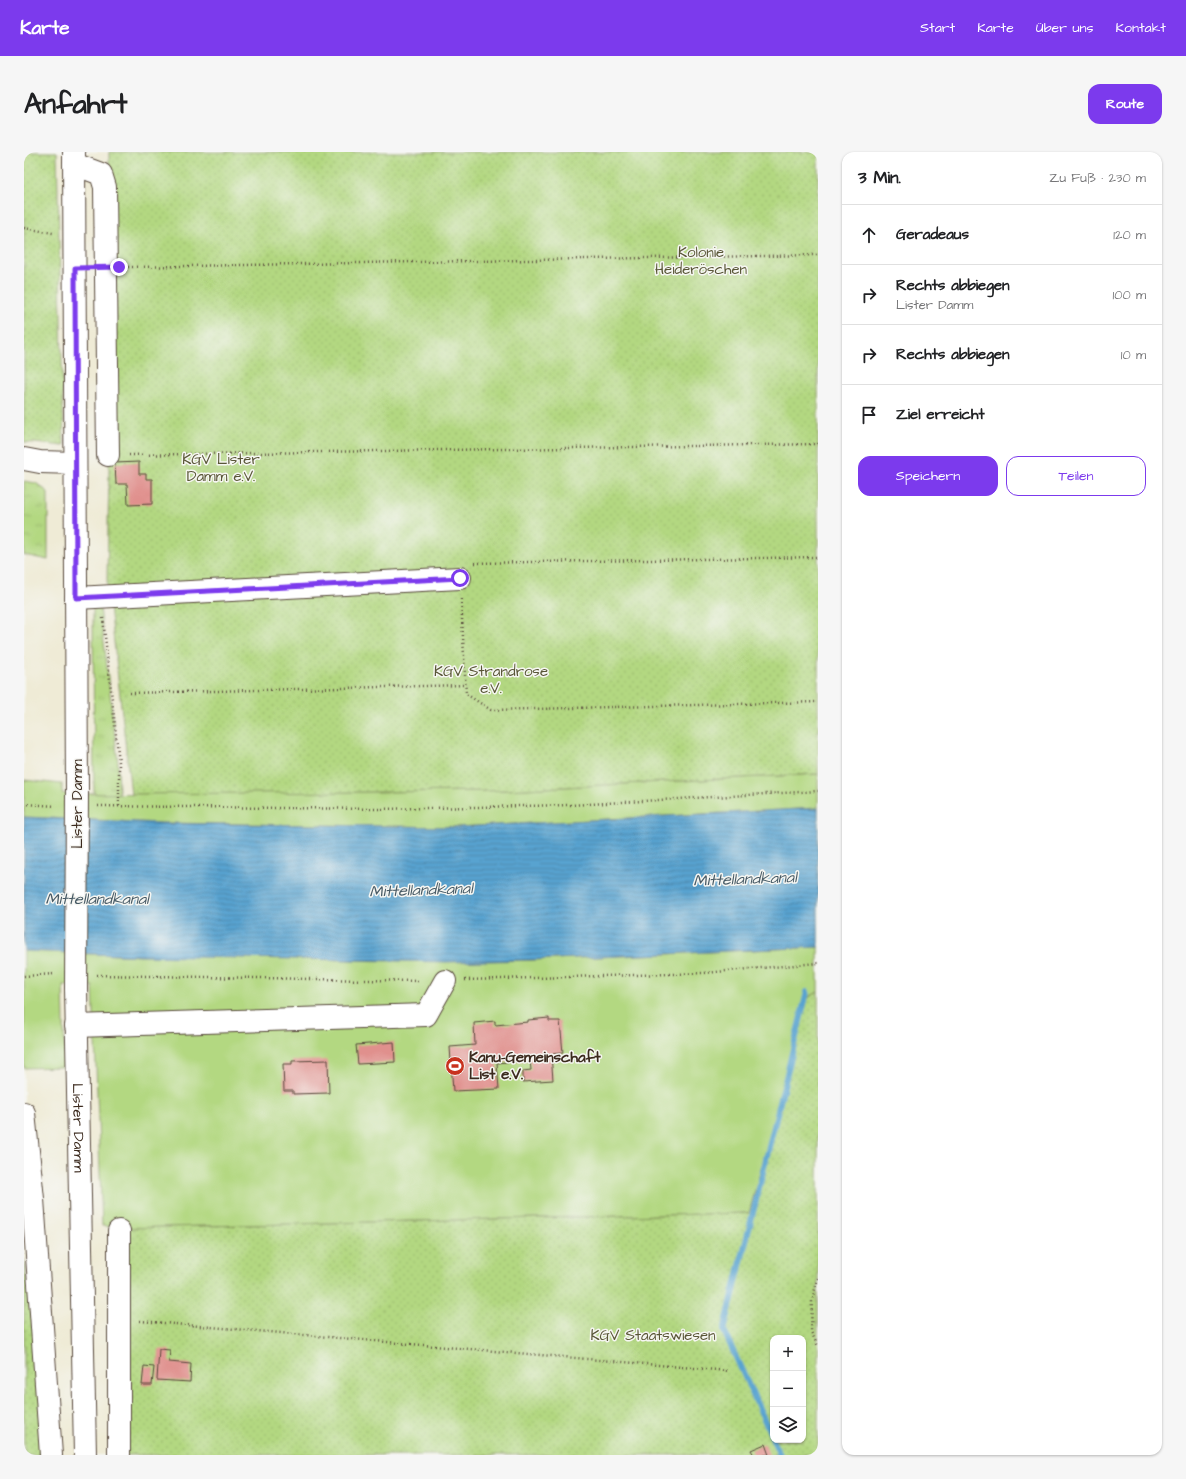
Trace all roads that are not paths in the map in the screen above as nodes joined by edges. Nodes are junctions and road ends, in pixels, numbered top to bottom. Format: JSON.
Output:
{"nodes":[{"id":1,"x":74,"y":158,"type":"edge"},
{"id":2,"x":107,"y":267,"type":"junction"},
{"id":3,"x":75,"y":268,"type":"junction"},
{"id":4,"x":108,"y":455,"type":"road end"},
{"id":5,"x":24,"y":459,"type":"edge"},
{"id":6,"x":75,"y":463,"type":"junction"},
{"id":7,"x":460,"y":578,"type":"road end"},
{"id":8,"x":76,"y":598,"type":"junction"},
{"id":9,"x":445,"y":981,"type":"dead end"},
{"id":10,"x":76,"y":1026,"type":"junction"},
{"id":11,"x":24,"y":1113,"type":"edge"},
{"id":12,"x":119,"y":1231,"type":"dead end"},
{"id":13,"x":51,"y":1455,"type":"edge"},
{"id":14,"x":85,"y":1455,"type":"edge"},
{"id":15,"x":119,"y":1455,"type":"edge"}],
"edges":[{"from":1,"to":2,"type":"street"},
{"from":1,"to":3,"type":"street","name":"Lister Damm"},
{"from":2,"to":3,"type":"street"},
{"from":2,"to":4,"type":"street"},
{"from":3,"to":6,"type":"street","name":"Lister Damm"},
{"from":5,"to":6,"type":"street"},
{"from":6,"to":8,"type":"street","name":"Lister Damm"},
{"from":7,"to":8,"type":"street"},
{"from":8,"to":10,"type":"street","name":"Lister Damm","bridge":true},
{"from":9,"to":10,"type":"street"},
{"from":10,"to":14,"type":"street","name":"Lister Damm"},
{"from":11,"to":13,"type":"street"},
{"from":12,"to":15,"type":"street"}]}
